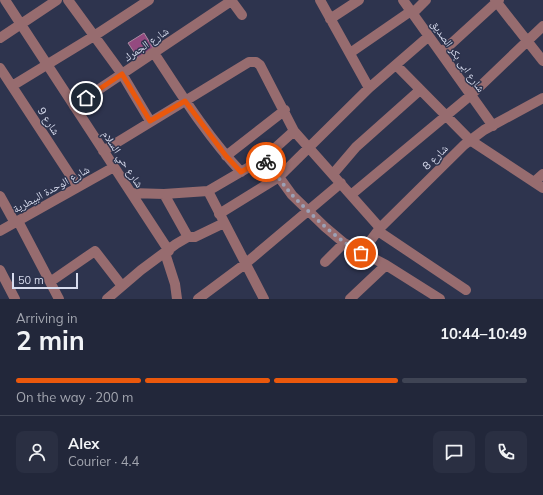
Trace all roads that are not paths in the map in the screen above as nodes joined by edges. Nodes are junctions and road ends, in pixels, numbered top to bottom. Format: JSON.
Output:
{"nodes":[{"id":1,"x":5,"y":0,"type":"edge"},
{"id":2,"x":57,"y":0,"type":"edge"},
{"id":3,"x":68,"y":0,"type":"edge"},
{"id":4,"x":149,"y":0,"type":"edge"},
{"id":5,"x":231,"y":0,"type":"edge"},
{"id":6,"x":320,"y":0,"type":"edge"},
{"id":7,"x":359,"y":0,"type":"edge"},
{"id":8,"x":403,"y":0,"type":"edge"},
{"id":9,"x":426,"y":0,"type":"edge"},
{"id":10,"x":497,"y":1,"type":"edge"},
{"id":11,"x":412,"y":12,"type":"junction"},
{"id":12,"x":242,"y":15,"type":"dead end"},
{"id":13,"x":330,"y":19,"type":"junction"},
{"id":14,"x":21,"y":25,"type":"junction"},
{"id":15,"x":543,"y":26,"type":"edge"},
{"id":16,"x":94,"y":36,"type":"junction"},
{"id":17,"x":429,"y":36,"type":"junction"},
{"id":18,"x":0,"y":38,"type":"edge"},
{"id":19,"x":527,"y":41,"type":"junction"},
{"id":20,"x":154,"y":53,"type":"junction"},
{"id":21,"x":350,"y":53,"type":"junction"},
{"id":22,"x":442,"y":53,"type":"junction"},
{"id":23,"x":543,"y":61,"type":"edge"},
{"id":24,"x":46,"y":64,"type":"junction"},
{"id":25,"x":396,"y":65,"type":"junction"},
{"id":26,"x":0,"y":68,"type":"edge"},
{"id":27,"x":122,"y":74,"type":"junction"},
{"id":28,"x":12,"y":86,"type":"junction"},
{"id":29,"x":369,"y":88,"type":"junction"},
{"id":30,"x":420,"y":90,"type":"junction"},
{"id":31,"x":471,"y":95,"type":"junction"},
{"id":32,"x":543,"y":98,"type":"edge"},
{"id":33,"x":185,"y":101,"type":"junction"},
{"id":34,"x":74,"y":106,"type":"junction"},
{"id":35,"x":284,"y":110,"type":"junction"},
{"id":36,"x":444,"y":116,"type":"junction"},
{"id":37,"x":150,"y":121,"type":"junction"},
{"id":38,"x":493,"y":126,"type":"junction"},
{"id":39,"x":294,"y":131,"type":"junction"},
{"id":40,"x":470,"y":140,"type":"junction"},
{"id":41,"x":307,"y":148,"type":"junction"},
{"id":42,"x":103,"y":151,"type":"junction"},
{"id":43,"x":226,"y":156,"type":"junction"},
{"id":44,"x":263,"y":159,"type":"junction"},
{"id":45,"x":114,"y":167,"type":"junction"},
{"id":46,"x":241,"y":172,"type":"junction"},
{"id":47,"x":332,"y":174,"type":"junction"},
{"id":48,"x":543,"y":174,"type":"edge"},
{"id":49,"x":279,"y":177,"type":"junction"},
{"id":50,"x":534,"y":182,"type":"junction"},
{"id":51,"x":341,"y":183,"type":"junction"},
{"id":52,"x":78,"y":187,"type":"junction"},
{"id":53,"x":543,"y":188,"type":"edge"},
{"id":54,"x":208,"y":191,"type":"junction"},
{"id":55,"x":131,"y":193,"type":"junction"},
{"id":56,"x":164,"y":194,"type":"junction"},
{"id":57,"x":352,"y":194,"type":"junction"},
{"id":58,"x":0,"y":196,"type":"edge"},
{"id":59,"x":308,"y":209,"type":"junction"},
{"id":60,"x":221,"y":218,"type":"junction"},
{"id":61,"x":17,"y":222,"type":"junction"},
{"id":62,"x":379,"y":229,"type":"junction"},
{"id":63,"x":0,"y":231,"type":"edge"},
{"id":64,"x":188,"y":238,"type":"junction"},
{"id":65,"x":344,"y":243,"type":"junction"},
{"id":66,"x":167,"y":252,"type":"junction"},
{"id":67,"x":361,"y":253,"type":"junction"},
{"id":68,"x":325,"y":262,"type":"dead end"},
{"id":69,"x":245,"y":264,"type":"junction"},
{"id":70,"x":386,"y":265,"type":"junction"},
{"id":71,"x":0,"y":270,"type":"edge"},
{"id":72,"x":50,"y":282,"type":"junction"},
{"id":73,"x":122,"y":286,"type":"junction"},
{"id":74,"x":466,"y":290,"type":"dead end"},
{"id":75,"x":15,"y":299,"type":"edge"},
{"id":76,"x":59,"y":299,"type":"edge"},
{"id":77,"x":107,"y":299,"type":"edge"},
{"id":78,"x":177,"y":299,"type":"edge"},
{"id":79,"x":200,"y":299,"type":"edge"},
{"id":80,"x":264,"y":299,"type":"edge"},
{"id":81,"x":350,"y":299,"type":"edge"},
{"id":82,"x":440,"y":299,"type":"edge"}],
"edges":[{"from":1,"to":14,"type":"street","name":"شارع حي السلام"},
{"from":2,"to":14,"type":"street"},
{"from":3,"to":16,"type":"street"},
{"from":4,"to":16,"type":"street"},
{"from":5,"to":12,"type":"street"},
{"from":5,"to":20,"type":"street","name":"شارع الجمرك"},
{"from":6,"to":13,"type":"street"},
{"from":7,"to":13,"type":"street"},
{"from":8,"to":11,"type":"street","name":"شارع ابى بكر الصديق"},
{"from":9,"to":11,"type":"street"},
{"from":10,"to":19,"type":"street"},
{"from":10,"to":22,"type":"street"},
{"from":11,"to":17,"type":"street","name":"شارع ابى بكر الصديق"},
{"from":11,"to":21,"type":"street"},
{"from":13,"to":21,"type":"street"},
{"from":14,"to":18,"type":"street"},
{"from":14,"to":24,"type":"street","name":"شارع حي السلام"},
{"from":15,"to":19,"type":"street"},
{"from":16,"to":24,"type":"street"},
{"from":16,"to":27,"type":"street"},
{"from":17,"to":22,"type":"street","name":"شارع ابى بكر الصديق"},
{"from":17,"to":25,"type":"street"},
{"from":19,"to":23,"type":"street"},
{"from":19,"to":31,"type":"street"},
{"from":20,"to":27,"type":"street","name":"شارع الجمرك"},
{"from":20,"to":33,"type":"street"},
{"from":21,"to":29,"type":"street"},
{"from":22,"to":31,"type":"street","name":"شارع ابى بكر الصديق"},
{"from":24,"to":28,"type":"street"},
{"from":24,"to":34,"type":"street","name":"شارع حي السلام"},
{"from":25,"to":29,"type":"street"},
{"from":25,"to":30,"type":"street"},
{"from":26,"to":28,"type":"street","name":"شارع 9"},
{"from":27,"to":34,"type":"street","name":"شارع الجمرك"},
{"from":27,"to":37,"type":"street"},
{"from":28,"to":52,"type":"street","name":"شارع 9"},
{"from":29,"to":41,"type":"street"},
{"from":30,"to":36,"type":"street"},
{"from":30,"to":47,"type":"street"},
{"from":31,"to":36,"type":"street"},
{"from":31,"to":38,"type":"street","name":"شارع ابى بكر الصديق"},
{"from":32,"to":38,"type":"street","name":"شارع 8"},
{"from":33,"to":35,"type":"street"},
{"from":33,"to":37,"type":"street"},
{"from":33,"to":43,"type":"street"},
{"from":34,"to":42,"type":"street","name":"شارع حي السلام"},
{"from":35,"to":39,"type":"street"},
{"from":35,"to":43,"type":"street"},
{"from":36,"to":40,"type":"street"},
{"from":36,"to":57,"type":"street"},
{"from":37,"to":42,"type":"street"},
{"from":38,"to":40,"type":"street","name":"شارع 8"},
{"from":39,"to":41,"type":"street"},
{"from":39,"to":44,"type":"street"},
{"from":40,"to":50,"type":"street"},
{"from":40,"to":62,"type":"street","name":"شارع 8"},
{"from":41,"to":47,"type":"street"},
{"from":41,"to":49,"type":"street"},
{"from":42,"to":45,"type":"street","name":"شارع حي السلام"},
{"from":43,"to":46,"type":"street"},
{"from":44,"to":46,"type":"street"},
{"from":44,"to":49,"type":"street"},
{"from":45,"to":52,"type":"street","name":"شارع الوحدة البيطرية"},
{"from":45,"to":55,"type":"street","name":"شارع حي السلام"},
{"from":46,"to":54,"type":"street"},
{"from":47,"to":51,"type":"street"},
{"from":48,"to":50,"type":"street"},
{"from":49,"to":59,"type":"street"},
{"from":49,"to":60,"type":"street"},
{"from":50,"to":53,"type":"street"},
{"from":51,"to":57,"type":"street"},
{"from":51,"to":59,"type":"street"},
{"from":52,"to":61,"type":"street","name":"شارع الوحدة البيطرية"},
{"from":54,"to":56,"type":"street"},
{"from":54,"to":60,"type":"street"},
{"from":55,"to":56,"type":"street"},
{"from":55,"to":66,"type":"street","name":"شارع حي السلام"},
{"from":56,"to":64,"type":"street"},
{"from":57,"to":62,"type":"street"},
{"from":58,"to":61,"type":"street"},
{"from":59,"to":65,"type":"street"},
{"from":59,"to":69,"type":"street"},
{"from":60,"to":64,"type":"street"},
{"from":60,"to":69,"type":"street"},
{"from":61,"to":63,"type":"street","name":"شارع الوحدة البيطرية"},
{"from":61,"to":72,"type":"street"},
{"from":62,"to":67,"type":"street","name":"شارع 8"},
{"from":62,"to":74,"type":"street"},
{"from":64,"to":66,"type":"street"},
{"from":65,"to":67,"type":"street"},
{"from":65,"to":68,"type":"street"},
{"from":66,"to":73,"type":"street"},
{"from":66,"to":78,"type":"street","name":"شارع حي السلام"},
{"from":67,"to":70,"type":"street"},
{"from":69,"to":79,"type":"street"},
{"from":69,"to":80,"type":"street"},
{"from":70,"to":81,"type":"street"},
{"from":70,"to":82,"type":"street"},
{"from":71,"to":75,"type":"street"},
{"from":72,"to":73,"type":"street"},
{"from":72,"to":76,"type":"street"},
{"from":73,"to":77,"type":"street"}]}
